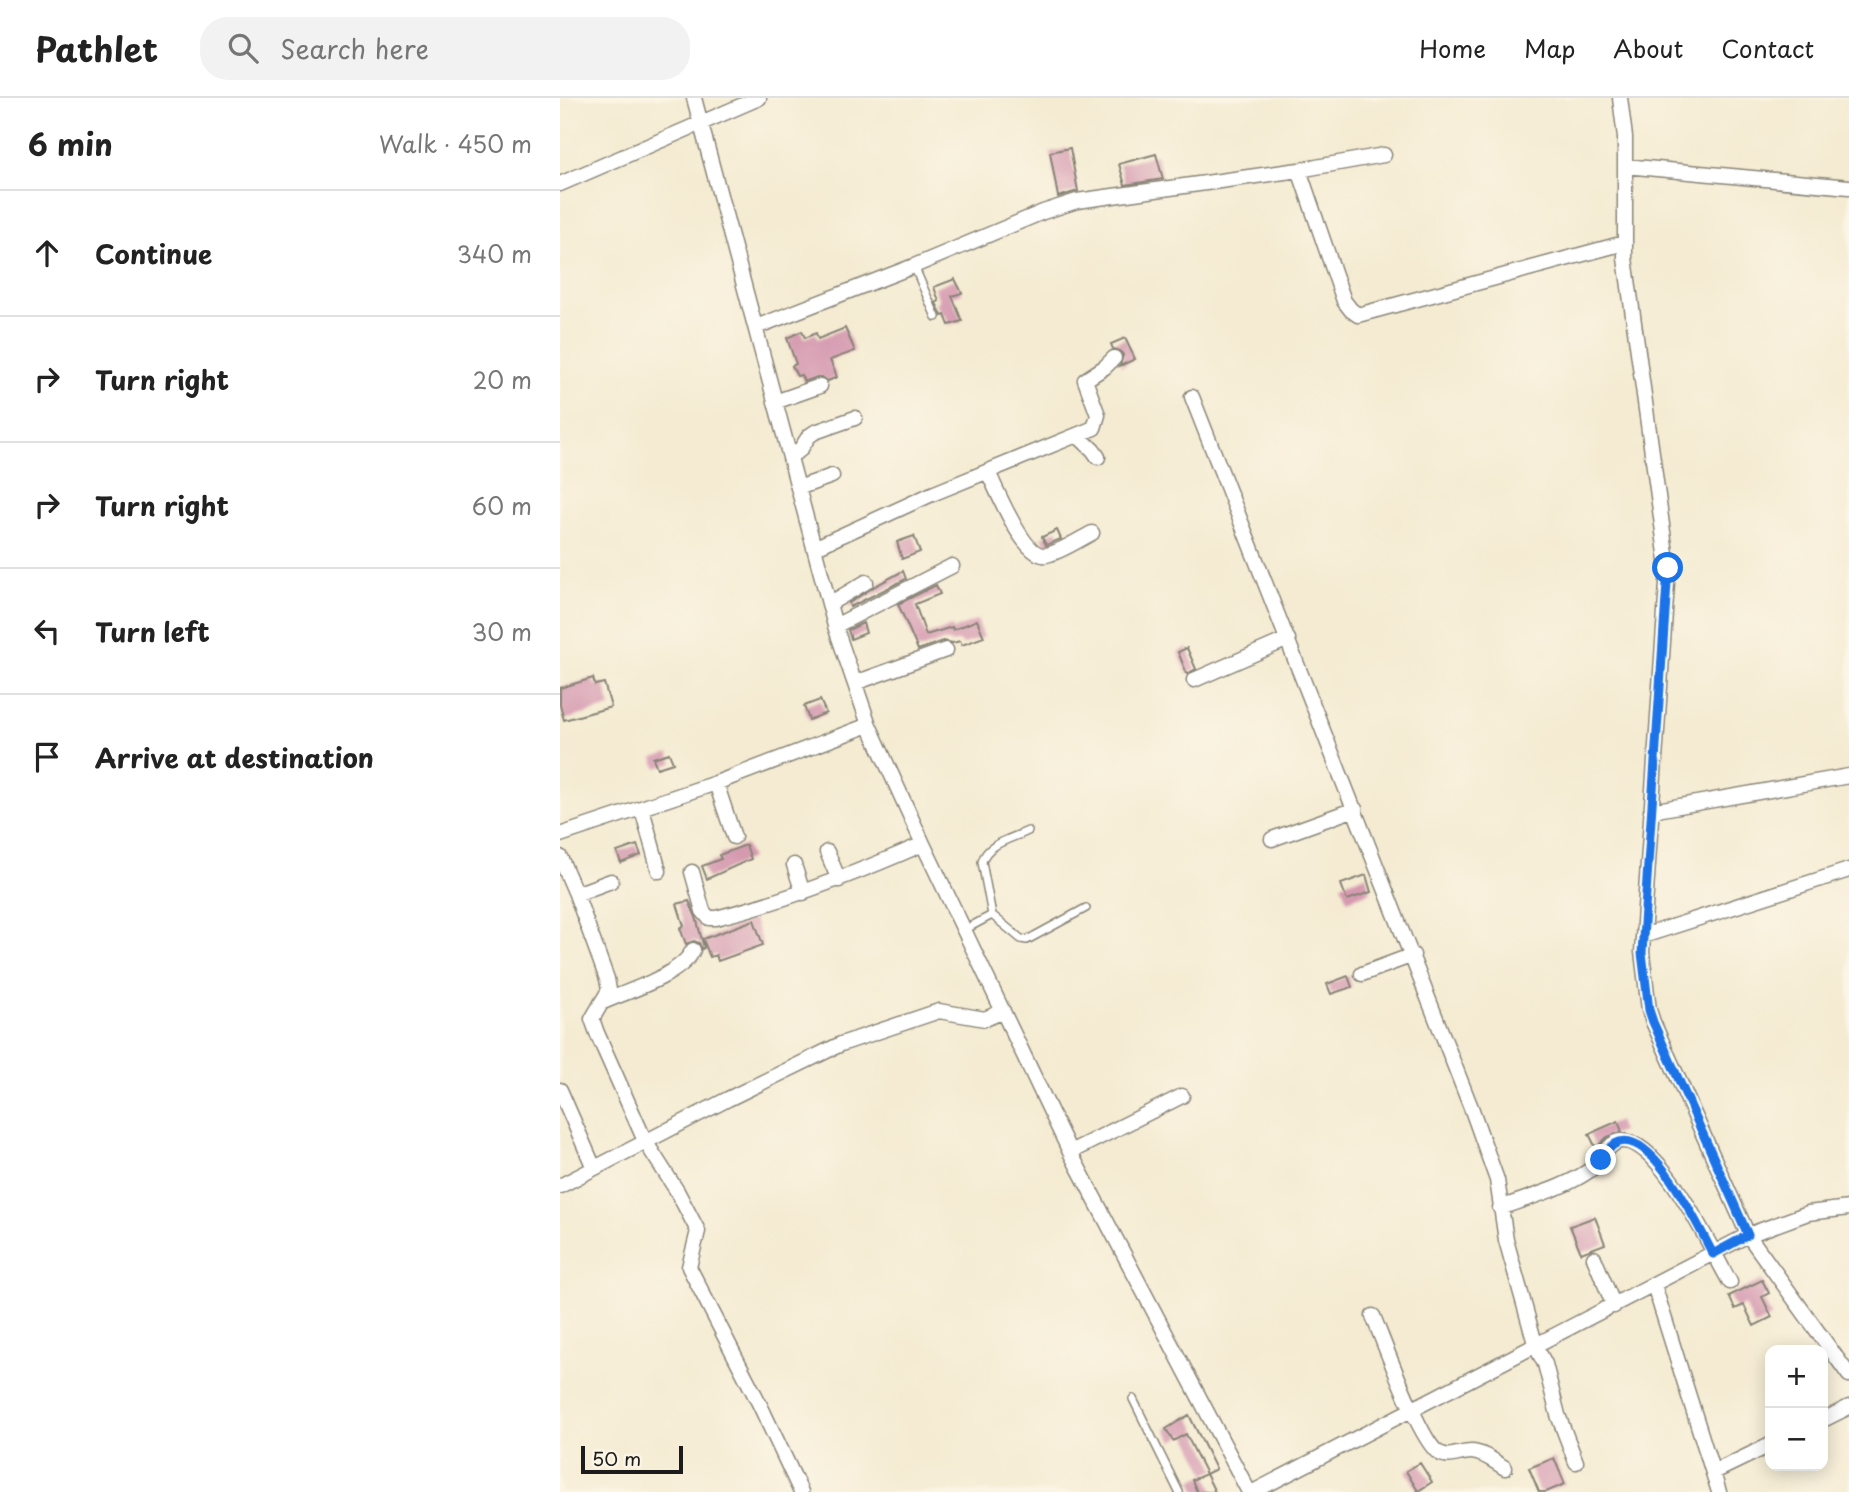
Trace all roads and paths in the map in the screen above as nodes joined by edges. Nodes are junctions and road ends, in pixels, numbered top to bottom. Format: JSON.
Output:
{"nodes":[{"id":1,"x":694,"y":98,"type":"edge"},
{"id":2,"x":759,"y":98,"type":"edge"},
{"id":3,"x":1620,"y":98,"type":"edge"},
{"id":4,"x":701,"y":124,"type":"junction"},
{"id":5,"x":1384,"y":156,"type":"dead end"},
{"id":6,"x":1625,"y":166,"type":"junction"},
{"id":7,"x":1299,"y":170,"type":"junction"},
{"id":8,"x":560,"y":184,"type":"edge"},
{"id":9,"x":1849,"y":187,"type":"edge"},
{"id":10,"x":1625,"y":246,"type":"junction"},
{"id":11,"x":914,"y":267,"type":"junction"},
{"id":12,"x":936,"y":317,"type":"dead end"},
{"id":13,"x":756,"y":327,"type":"junction"},
{"id":14,"x":1114,"y":358,"type":"dead end"},
{"id":15,"x":821,"y":386,"type":"dead end"},
{"id":16,"x":1192,"y":397,"type":"dead end"},
{"id":17,"x":775,"y":402,"type":"junction"},
{"id":18,"x":855,"y":418,"type":"dead end"},
{"id":19,"x":1077,"y":435,"type":"junction"},
{"id":20,"x":790,"y":456,"type":"junction"},
{"id":21,"x":1098,"y":457,"type":"dead end"},
{"id":22,"x":988,"y":472,"type":"junction"},
{"id":23,"x":832,"y":476,"type":"dead end"},
{"id":24,"x":798,"y":488,"type":"junction"},
{"id":25,"x":1092,"y":533,"type":"dead end"},
{"id":26,"x":814,"y":548,"type":"junction"},
{"id":27,"x":952,"y":566,"type":"dead end"},
{"id":28,"x":866,"y":582,"type":"dead end"},
{"id":29,"x":829,"y":604,"type":"junction"},
{"id":30,"x":835,"y":626,"type":"junction"},
{"id":31,"x":1288,"y":639,"type":"junction"},
{"id":32,"x":946,"y":650,"type":"dead end"},
{"id":33,"x":1194,"y":680,"type":"dead end"},
{"id":34,"x":855,"y":682,"type":"junction"},
{"id":35,"x":869,"y":725,"type":"junction"},
{"id":36,"x":1849,"y":776,"type":"edge"},
{"id":37,"x":716,"y":783,"type":"junction"},
{"id":38,"x":642,"y":808,"type":"junction"},
{"id":39,"x":1355,"y":809,"type":"junction"},
{"id":40,"x":1651,"y":811,"type":"junction"},
{"id":41,"x":1028,"y":831,"type":"dead end"},
{"id":42,"x":560,"y":835,"type":"edge"},
{"id":43,"x":734,"y":837,"type":"dead end"},
{"id":44,"x":1272,"y":839,"type":"dead end"},
{"id":45,"x":923,"y":844,"type":"junction"},
{"id":46,"x":827,"y":852,"type":"dead end"},
{"id":47,"x":560,"y":857,"type":"edge"},
{"id":48,"x":794,"y":865,"type":"dead end"},
{"id":49,"x":1849,"y":870,"type":"edge"},
{"id":50,"x":659,"y":871,"type":"dead end"},
{"id":51,"x":692,"y":872,"type":"dead end"},
{"id":52,"x":839,"y":880,"type":"junction"},
{"id":53,"x":611,"y":881,"type":"dead end"},
{"id":54,"x":803,"y":893,"type":"junction"},
{"id":55,"x":576,"y":894,"type":"junction"},
{"id":56,"x":1086,"y":908,"type":"dead end"},
{"id":57,"x":992,"y":915,"type":"junction"},
{"id":58,"x":964,"y":930,"type":"junction"},
{"id":59,"x":1643,"y":936,"type":"junction"},
{"id":60,"x":693,"y":950,"type":"dead end"},
{"id":61,"x":1413,"y":955,"type":"junction"},
{"id":62,"x":1362,"y":974,"type":"dead end"},
{"id":63,"x":601,"y":1003,"type":"junction"},
{"id":64,"x":1003,"y":1011,"type":"junction"},
{"id":65,"x":560,"y":1090,"type":"edge"},
{"id":66,"x":1182,"y":1096,"type":"dead end"},
{"id":67,"x":645,"y":1141,"type":"junction"},
{"id":68,"x":1070,"y":1152,"type":"junction"},
{"id":69,"x":594,"y":1168,"type":"junction"},
{"id":70,"x":560,"y":1186,"type":"edge"},
{"id":71,"x":1500,"y":1208,"type":"junction"},
{"id":72,"x":1849,"y":1208,"type":"edge"},
{"id":73,"x":1748,"y":1235,"type":"junction"},
{"id":74,"x":1713,"y":1254,"type":"junction"},
{"id":75,"x":1594,"y":1258,"type":"dead end"},
{"id":76,"x":1730,"y":1282,"type":"dead end"},
{"id":77,"x":1654,"y":1285,"type":"junction"},
{"id":78,"x":1614,"y":1306,"type":"junction"},
{"id":79,"x":1373,"y":1316,"type":"dead end"},
{"id":80,"x":1536,"y":1347,"type":"junction"},
{"id":81,"x":1849,"y":1376,"type":"edge"},
{"id":82,"x":1133,"y":1399,"type":"dead end"},
{"id":83,"x":1849,"y":1407,"type":"edge"},
{"id":84,"x":1413,"y":1410,"type":"junction"},
{"id":85,"x":1828,"y":1418,"type":"edge"},
{"id":86,"x":1765,"y":1447,"type":"edge"},
{"id":87,"x":1576,"y":1462,"type":"dead end"},
{"id":88,"x":1505,"y":1468,"type":"dead end"},
{"id":89,"x":1714,"y":1472,"type":"junction"},
{"id":90,"x":801,"y":1492,"type":"edge"},
{"id":91,"x":1179,"y":1492,"type":"edge"},
{"id":92,"x":1251,"y":1492,"type":"edge"},
{"id":93,"x":1719,"y":1492,"type":"edge"}],
"edges":[{"from":1,"to":4,"type":"street"},
{"from":2,"to":4,"type":"street"},
{"from":3,"to":6,"type":"street"},
{"from":4,"to":8,"type":"street"},
{"from":4,"to":13,"type":"street"},
{"from":5,"to":7,"type":"street"},
{"from":6,"to":9,"type":"street"},
{"from":6,"to":10,"type":"street"},
{"from":7,"to":10,"type":"street"},
{"from":7,"to":11,"type":"street"},
{"from":10,"to":40,"type":"street"},
{"from":11,"to":12,"type":"lane"},
{"from":11,"to":13,"type":"street"},
{"from":13,"to":17,"type":"street"},
{"from":14,"to":19,"type":"street"},
{"from":15,"to":17,"type":"street"},
{"from":16,"to":31,"type":"street"},
{"from":17,"to":20,"type":"street"},
{"from":18,"to":20,"type":"street"},
{"from":19,"to":21,"type":"street"},
{"from":19,"to":22,"type":"street"},
{"from":20,"to":24,"type":"street"},
{"from":22,"to":25,"type":"street"},
{"from":22,"to":26,"type":"street"},
{"from":23,"to":24,"type":"street"},
{"from":24,"to":26,"type":"street"},
{"from":26,"to":29,"type":"street"},
{"from":27,"to":30,"type":"street"},
{"from":28,"to":29,"type":"street"},
{"from":29,"to":30,"type":"street"},
{"from":30,"to":34,"type":"street"},
{"from":31,"to":33,"type":"street"},
{"from":31,"to":39,"type":"street"},
{"from":32,"to":34,"type":"street"},
{"from":34,"to":35,"type":"street"},
{"from":35,"to":37,"type":"street"},
{"from":35,"to":45,"type":"street"},
{"from":36,"to":40,"type":"street"},
{"from":37,"to":38,"type":"street"},
{"from":37,"to":43,"type":"street"},
{"from":38,"to":42,"type":"street"},
{"from":38,"to":50,"type":"street"},
{"from":39,"to":44,"type":"street"},
{"from":39,"to":61,"type":"street"},
{"from":40,"to":59,"type":"street"},
{"from":41,"to":57,"type":"lane"},
{"from":45,"to":52,"type":"street"},
{"from":45,"to":58,"type":"street"},
{"from":46,"to":52,"type":"street"},
{"from":47,"to":55,"type":"street"},
{"from":48,"to":54,"type":"street"},
{"from":49,"to":59,"type":"street"},
{"from":51,"to":54,"type":"street"},
{"from":52,"to":54,"type":"street"},
{"from":53,"to":55,"type":"street"},
{"from":55,"to":63,"type":"street"},
{"from":56,"to":57,"type":"lane"},
{"from":57,"to":58,"type":"lane"},
{"from":58,"to":64,"type":"street"},
{"from":59,"to":73,"type":"street"},
{"from":60,"to":63,"type":"street"},
{"from":61,"to":62,"type":"street"},
{"from":61,"to":71,"type":"street"},
{"from":63,"to":67,"type":"street"},
{"from":64,"to":67,"type":"street"},
{"from":64,"to":68,"type":"street"},
{"from":65,"to":69,"type":"street"},
{"from":66,"to":68,"type":"street"},
{"from":67,"to":69,"type":"street"},
{"from":67,"to":90,"type":"street"},
{"from":68,"to":92,"type":"street"},
{"from":69,"to":70,"type":"street"},
{"from":71,"to":74,"type":"street"},
{"from":71,"to":80,"type":"street"},
{"from":72,"to":73,"type":"street"},
{"from":73,"to":74,"type":"street"},
{"from":73,"to":81,"type":"street"},
{"from":74,"to":76,"type":"street"},
{"from":74,"to":77,"type":"street"},
{"from":75,"to":78,"type":"street"},
{"from":77,"to":78,"type":"street"},
{"from":77,"to":89,"type":"street"},
{"from":78,"to":80,"type":"street"},
{"from":79,"to":84,"type":"street"},
{"from":80,"to":84,"type":"street"},
{"from":80,"to":87,"type":"street"},
{"from":82,"to":91,"type":"lane"},
{"from":83,"to":85,"type":"street"},
{"from":84,"to":88,"type":"street"},
{"from":84,"to":92,"type":"street"},
{"from":86,"to":89,"type":"street"},
{"from":89,"to":93,"type":"street"}]}
